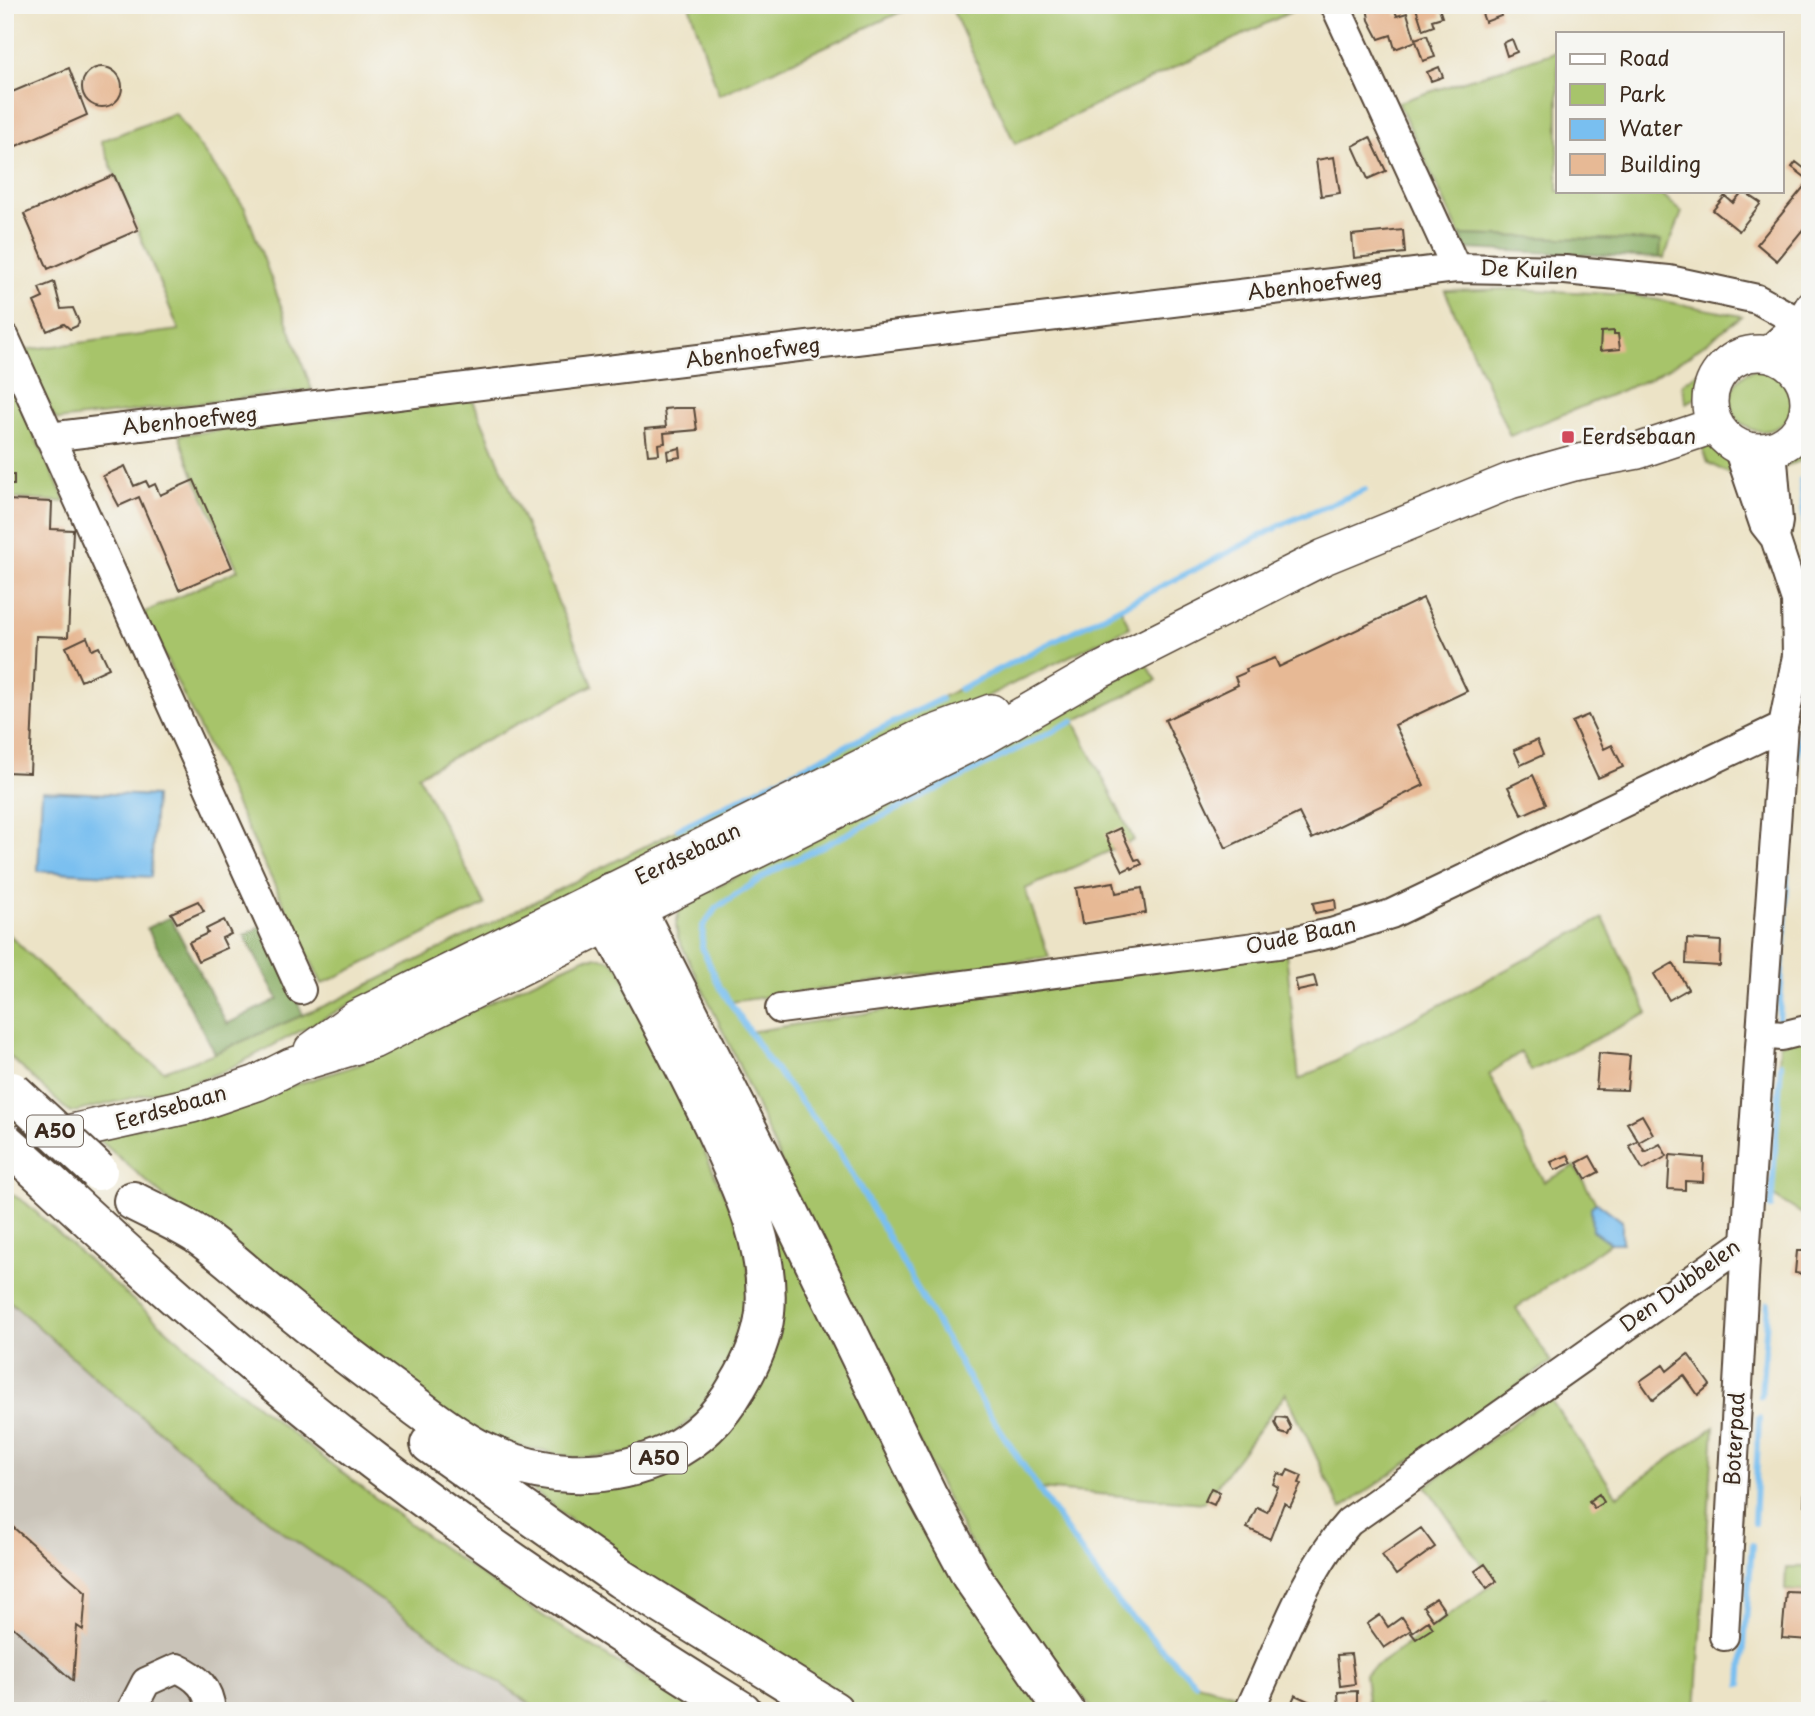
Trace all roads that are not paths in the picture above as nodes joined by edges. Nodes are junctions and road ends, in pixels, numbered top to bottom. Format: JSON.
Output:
{"nodes":[{"id":1,"x":1335,"y":5,"type":"edge"},
{"id":2,"x":1456,"y":268,"type":"junction"},
{"id":3,"x":1806,"y":319,"type":"edge"},
{"id":4,"x":5,"y":338,"type":"edge"},
{"id":5,"x":1766,"y":353,"type":"junction"},
{"id":6,"x":1806,"y":398,"type":"edge"},
{"id":7,"x":1721,"y":424,"type":"junction"},
{"id":8,"x":49,"y":437,"type":"junction"},
{"id":9,"x":1772,"y":449,"type":"junction"},
{"id":10,"x":1775,"y":538,"type":"junction"},
{"id":11,"x":1783,"y":726,"type":"junction"},
{"id":12,"x":619,"y":908,"type":"junction"},
{"id":13,"x":301,"y":990,"type":"dead end"},
{"id":14,"x":780,"y":1009,"type":"dead end"},
{"id":15,"x":1810,"y":1029,"type":"edge"},
{"id":16,"x":1761,"y":1034,"type":"junction"},
{"id":17,"x":9,"y":1088,"type":"edge"},
{"id":18,"x":5,"y":1144,"type":"edge"},
{"id":19,"x":28,"y":1178,"type":"edge"},
{"id":20,"x":132,"y":1201,"type":"junction"},
{"id":21,"x":1746,"y":1242,"type":"junction"},
{"id":22,"x":1724,"y":1636,"type":"dead end"},
{"id":23,"x":131,"y":1711,"type":"edge"},
{"id":24,"x":211,"y":1711,"type":"edge"},
{"id":25,"x":742,"y":1711,"type":"edge"},
{"id":26,"x":834,"y":1711,"type":"edge"},
{"id":27,"x":1065,"y":1711,"type":"edge"},
{"id":28,"x":1249,"y":1711,"type":"edge"}],
"edges":[{"from":1,"to":2,"type":"street","name":"De Kuilen"},
{"from":2,"to":3,"type":"street","name":"De Kuilen"},
{"from":2,"to":8,"type":"street","name":"Abenhoefweg"},
{"from":3,"to":5,"type":"street"},
{"from":3,"to":6,"type":"street"},
{"from":4,"to":8,"type":"street"},
{"from":5,"to":6,"type":"main road"},
{"from":5,"to":7,"type":"main road"},
{"from":6,"to":9,"type":"main road"},
{"from":7,"to":9,"type":"main road"},
{"from":7,"to":10,"type":"street","name":"Den Dubbelen"},
{"from":7,"to":12,"type":"main road","name":"Eerdsebaan"},
{"from":8,"to":13,"type":"street"},
{"from":9,"to":10,"type":"street","name":"Den Dubbelen"},
{"from":10,"to":11,"type":"street","name":"Den Dubbelen"},
{"from":11,"to":14,"type":"street","name":"Oude Baan"},
{"from":11,"to":16,"type":"street","name":"Den Dubbelen"},
{"from":12,"to":18,"type":"main road","name":"Eerdsebaan"},
{"from":12,"to":20,"type":"highway","number":"A50"},
{"from":12,"to":27,"type":"highway"},
{"from":15,"to":16,"type":"street"},
{"from":16,"to":21,"type":"street","name":"Den Dubbelen"},
{"from":17,"to":20,"type":"highway","number":"A50","bridge":true},
{"from":18,"to":19,"type":"highway","number":"A50","bridge":true},
{"from":19,"to":25,"type":"highway","number":"A50"},
{"from":20,"to":26,"type":"highway","number":"A50"},
{"from":21,"to":22,"type":"street","name":"Boterpad"},
{"from":21,"to":28,"type":"street","name":"Den Dubbelen"},
{"from":23,"to":24,"type":"street"}]}
